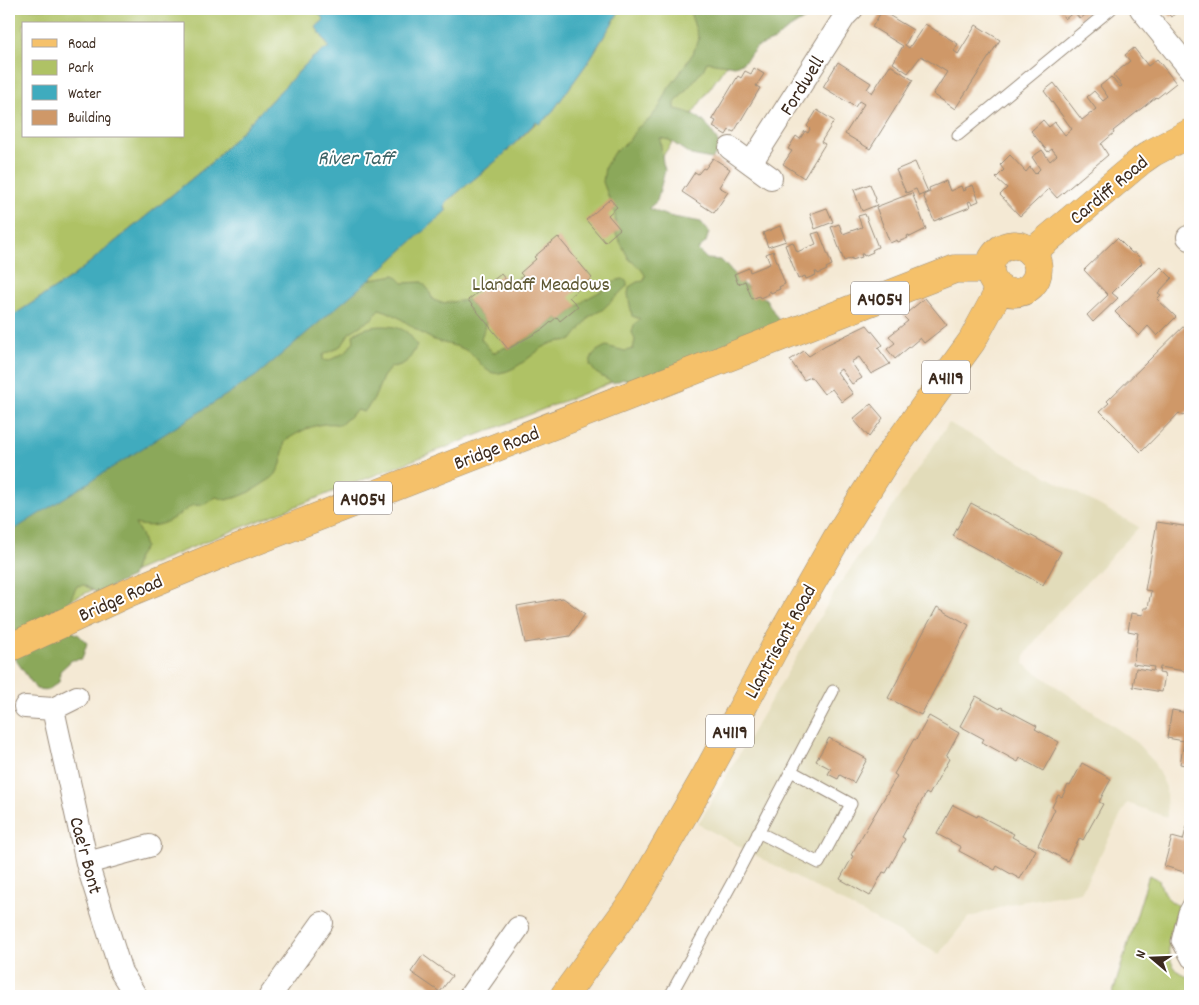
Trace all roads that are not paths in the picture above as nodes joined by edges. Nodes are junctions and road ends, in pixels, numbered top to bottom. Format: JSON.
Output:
{"nodes":[{"id":1,"x":852,"y":9,"type":"edge"},
{"id":2,"x":1111,"y":9,"type":"edge"},
{"id":3,"x":1141,"y":9,"type":"edge"},
{"id":4,"x":1190,"y":69,"type":"edge"},
{"id":5,"x":1190,"y":132,"type":"edge"},
{"id":6,"x":958,"y":135,"type":"dead end"},
{"id":7,"x":730,"y":148,"type":"dead end"},
{"id":8,"x":751,"y":163,"type":"junction"},
{"id":9,"x":771,"y":178,"type":"dead end"},
{"id":10,"x":1031,"y":253,"type":"junction"},
{"id":11,"x":995,"y":279,"type":"junction"},
{"id":12,"x":9,"y":648,"type":"edge"},
{"id":13,"x":833,"y":691,"type":"dead end"},
{"id":14,"x":77,"y":697,"type":"dead end"},
{"id":15,"x":25,"y":707,"type":"dead end"},
{"id":16,"x":52,"y":709,"type":"junction"},
{"id":17,"x":791,"y":771,"type":"junction"},
{"id":18,"x":758,"y":832,"type":"junction"},
{"id":19,"x":149,"y":846,"type":"dead end"},
{"id":20,"x":87,"y":863,"type":"junction"},
{"id":21,"x":1190,"y":902,"type":"edge"},
{"id":22,"x":322,"y":923,"type":"dead end"},
{"id":23,"x":518,"y":928,"type":"dead end"},
{"id":24,"x":1190,"y":962,"type":"edge"},
{"id":25,"x":136,"y":996,"type":"edge"},
{"id":26,"x":270,"y":996,"type":"edge"},
{"id":27,"x":470,"y":996,"type":"edge"},
{"id":28,"x":564,"y":996,"type":"edge"},
{"id":29,"x":670,"y":996,"type":"edge"}],
"edges":[{"from":1,"to":8,"type":"street","name":"Fordwell"},
{"from":2,"to":6,"type":"lane"},
{"from":3,"to":4,"type":"street"},
{"from":5,"to":10,"type":"main road","name":"Cardiff Road"},
{"from":7,"to":8,"type":"street"},
{"from":8,"to":9,"type":"street"},
{"from":10,"to":11,"type":"main road"},
{"from":10,"to":11,"type":"main road"},
{"from":11,"to":12,"type":"main road","name":"Bridge Road","number":"A4054"},
{"from":11,"to":28,"type":"main road","name":"Llantrisant Road","number":"A4119"},
{"from":13,"to":17,"type":"lane"},
{"from":14,"to":16,"type":"street"},
{"from":15,"to":16,"type":"street"},
{"from":16,"to":20,"type":"street","name":"Cae'r Bont"},
{"from":17,"to":18,"type":"lane"},
{"from":17,"to":18,"type":"lane"},
{"from":18,"to":29,"type":"lane"},
{"from":19,"to":20,"type":"street"},
{"from":20,"to":25,"type":"street","name":"Cae'r Bont"},
{"from":21,"to":24,"type":"lane"},
{"from":22,"to":26,"type":"street"},
{"from":23,"to":27,"type":"street"}]}
